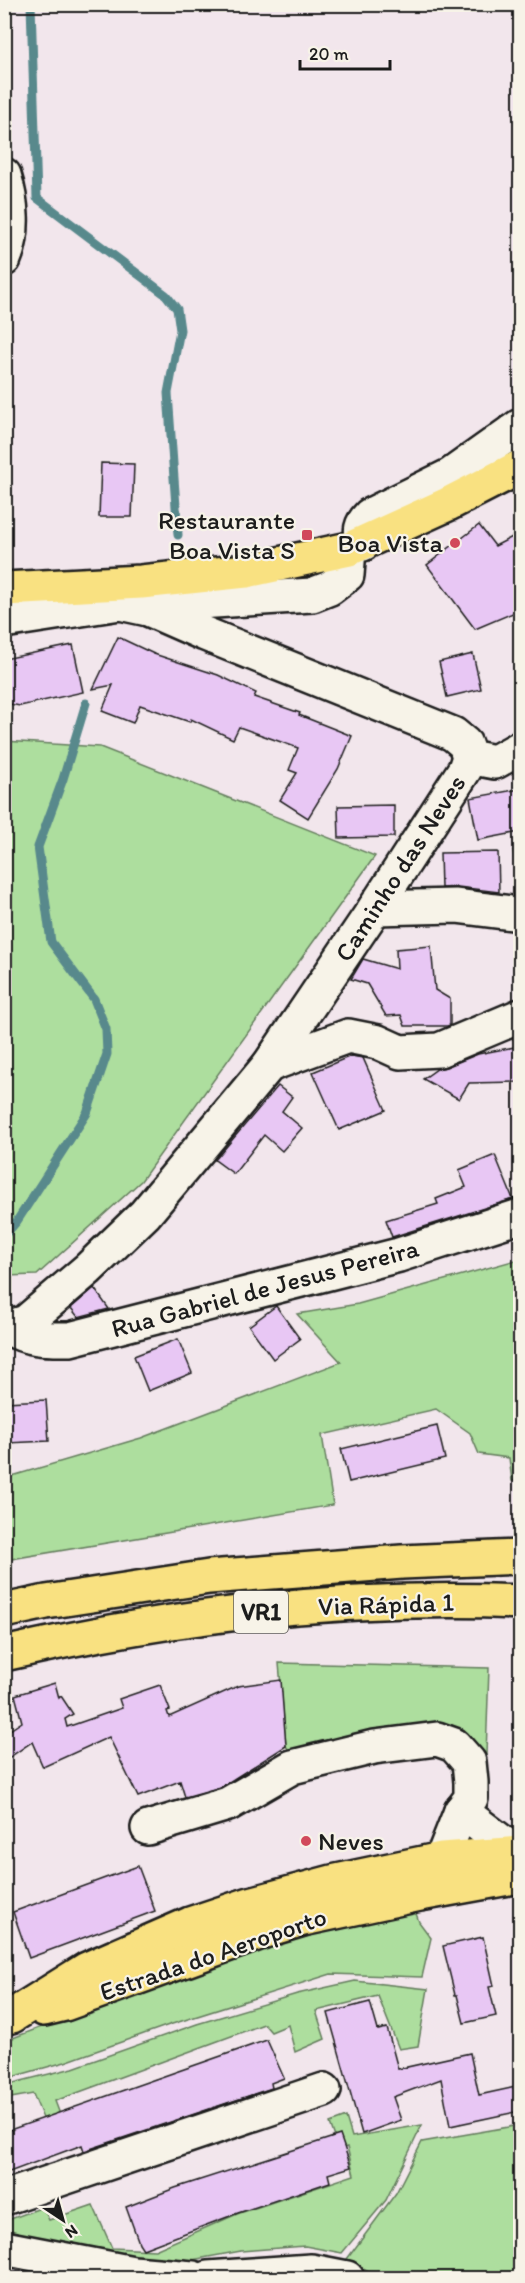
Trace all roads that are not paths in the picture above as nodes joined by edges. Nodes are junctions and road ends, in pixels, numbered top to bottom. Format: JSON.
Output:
{"nodes":[{"id":1,"x":4,"y":175,"type":"edge"},
{"id":2,"x":4,"y":259,"type":"edge"},
{"id":3,"x":520,"y":426,"type":"edge"},
{"id":4,"x":520,"y":467,"type":"edge"},
{"id":5,"x":356,"y":546,"type":"junction"},
{"id":6,"x":4,"y":589,"type":"edge"},
{"id":7,"x":148,"y":609,"type":"junction"},
{"id":8,"x":4,"y":621,"type":"edge"},
{"id":9,"x":520,"y":748,"type":"edge"},
{"id":10,"x":469,"y":757,"type":"junction"},
{"id":11,"x":375,"y":908,"type":"junction"},
{"id":12,"x":520,"y":914,"type":"edge"},
{"id":13,"x":520,"y":1016,"type":"edge"},
{"id":14,"x":269,"y":1065,"type":"junction"},
{"id":15,"x":520,"y":1216,"type":"edge"},
{"id":16,"x":7,"y":1328,"type":"edge"},
{"id":17,"x":520,"y":1557,"type":"edge"},
{"id":18,"x":520,"y":1602,"type":"edge"},
{"id":19,"x":4,"y":1611,"type":"edge"},
{"id":20,"x":4,"y":1654,"type":"edge"},
{"id":21,"x":462,"y":1811,"type":"junction"},
{"id":22,"x":148,"y":1828,"type":"dead end"},
{"id":23,"x":442,"y":1859,"type":"junction"},
{"id":24,"x":519,"y":1860,"type":"edge"},
{"id":25,"x":303,"y":1919,"type":"junction"},
{"id":26,"x":8,"y":2018,"type":"edge"},
{"id":27,"x":324,"y":2090,"type":"dead end"},
{"id":28,"x":4,"y":2198,"type":"edge"},
{"id":29,"x":4,"y":2248,"type":"edge"},
{"id":30,"x":59,"y":2270,"type":"edge"},
{"id":31,"x":280,"y":2276,"type":"edge"},
{"id":32,"x":193,"y":2278,"type":"edge"},
{"id":33,"x":208,"y":2278,"type":"edge"},
{"id":34,"x":347,"y":2278,"type":"edge"}],
"edges":[{"from":1,"to":2,"type":"street"},
{"from":3,"to":5,"type":"street"},
{"from":4,"to":5,"type":"main road"},
{"from":5,"to":6,"type":"main road"},
{"from":5,"to":7,"type":"street"},
{"from":7,"to":8,"type":"street"},
{"from":7,"to":10,"type":"street","name":"Caminho das Neves"},
{"from":9,"to":10,"type":"street"},
{"from":10,"to":11,"type":"street","name":"Caminho das Neves"},
{"from":11,"to":12,"type":"street"},
{"from":11,"to":14,"type":"street","name":"Caminho das Neves"},
{"from":13,"to":14,"type":"street"},
{"from":14,"to":16,"type":"street","name":"Caminho das Neves"},
{"from":15,"to":16,"type":"street","name":"Rua Gabriel de Jesus Pereira"},
{"from":17,"to":19,"type":"main road","name":"Via Rápida 1","number":"VR1"},
{"from":18,"to":20,"type":"main road","name":"Via Rápida 1","number":"VR1"},
{"from":21,"to":22,"type":"street"},
{"from":21,"to":23,"type":"street"},
{"from":21,"to":24,"type":"street"},
{"from":23,"to":24,"type":"main road","name":"Estrada do Aeroporto"},
{"from":23,"to":25,"type":"main road"},
{"from":23,"to":26,"type":"main road","name":"Estrada do Aeroporto"},
{"from":24,"to":25,"type":"main road","name":"Estrada do Aeroporto"},
{"from":25,"to":26,"type":"main road","name":"Estrada do Aeroporto"},
{"from":27,"to":28,"type":"street"},
{"from":29,"to":30,"type":"street"},
{"from":30,"to":32,"type":"street"},
{"from":31,"to":33,"type":"street"},
{"from":31,"to":34,"type":"street"}]}
